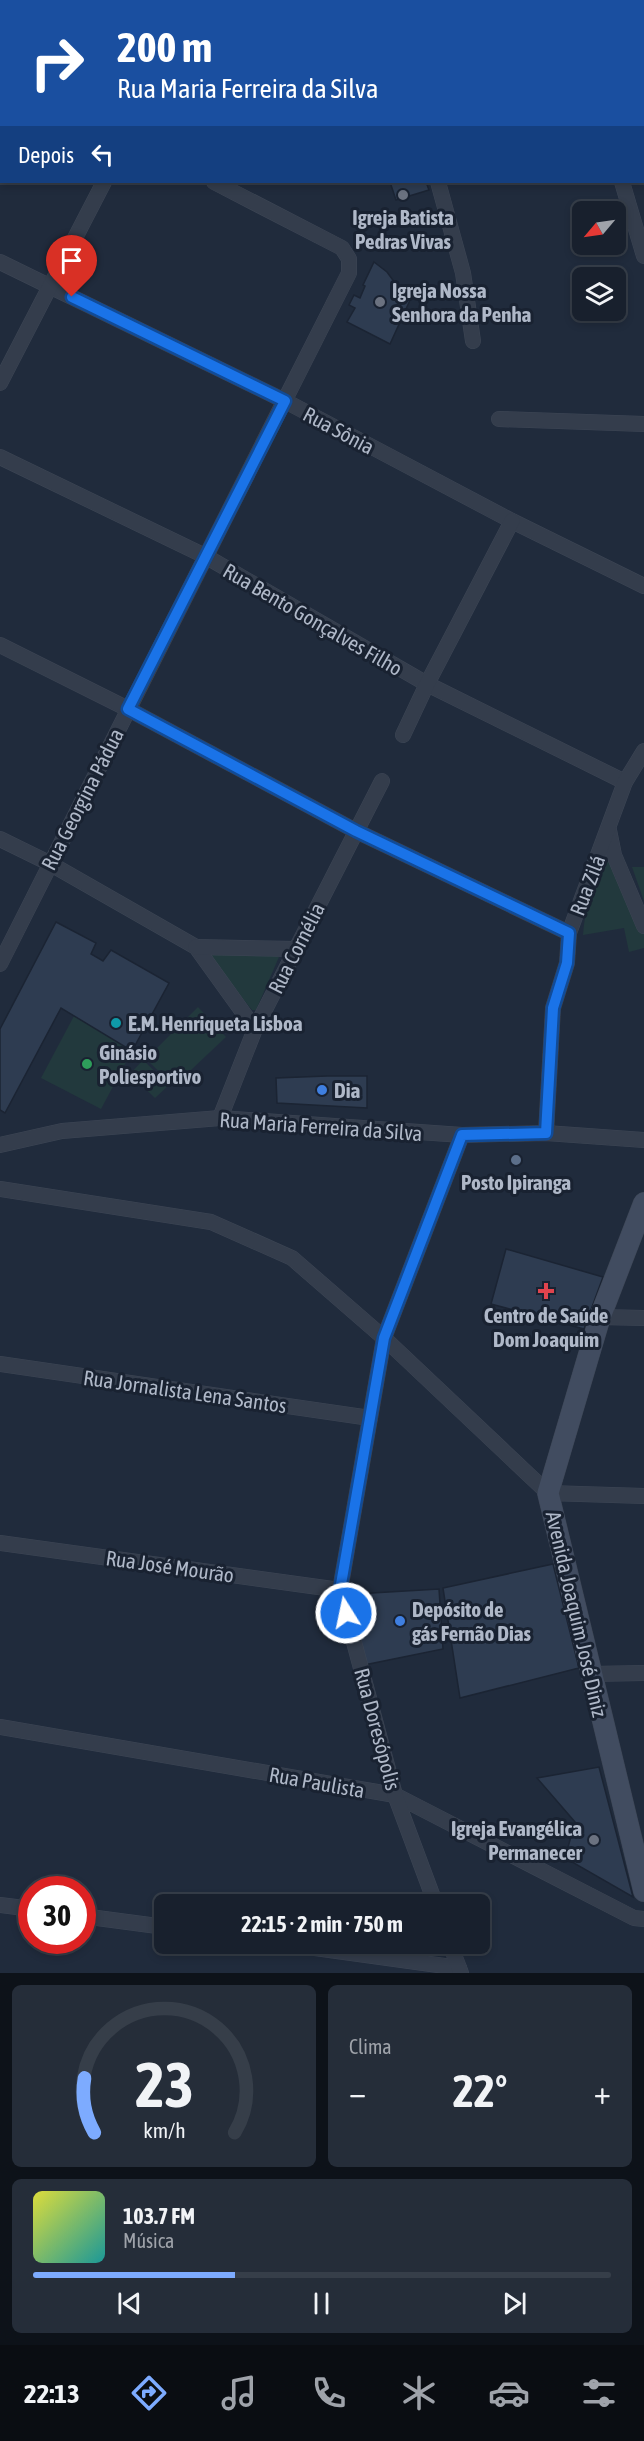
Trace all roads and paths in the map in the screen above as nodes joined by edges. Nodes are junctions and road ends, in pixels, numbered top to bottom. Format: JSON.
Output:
{"nodes":[{"id":1,"x":103,"y":183,"type":"edge"},
{"id":2,"x":216,"y":183,"type":"edge"},
{"id":3,"x":438,"y":183,"type":"edge"},
{"id":4,"x":622,"y":183,"type":"edge"},
{"id":5,"x":644,"y":256,"type":"edge"},
{"id":6,"x":0,"y":262,"type":"edge"},
{"id":7,"x":50,"y":287,"type":"junction"},
{"id":8,"x":473,"y":341,"type":"dead end"},
{"id":9,"x":0,"y":384,"type":"edge"},
{"id":10,"x":285,"y":401,"type":"junction"},
{"id":11,"x":499,"y":419,"type":"dead end"},
{"id":12,"x":644,"y":424,"type":"edge"},
{"id":13,"x":0,"y":457,"type":"edge"},
{"id":14,"x":512,"y":521,"type":"junction"},
{"id":15,"x":205,"y":556,"type":"junction"},
{"id":16,"x":644,"y":586,"type":"edge"},
{"id":17,"x":0,"y":645,"type":"edge"},
{"id":18,"x":427,"y":684,"type":"junction"},
{"id":19,"x":128,"y":709,"type":"junction"},
{"id":20,"x":403,"y":735,"type":"dead end"},
{"id":21,"x":644,"y":751,"type":"edge"},
{"id":22,"x":382,"y":781,"type":"dead end"},
{"id":23,"x":626,"y":782,"type":"junction"},
{"id":24,"x":609,"y":830,"type":"junction"},
{"id":25,"x":356,"y":831,"type":"junction"},
{"id":26,"x":0,"y":839,"type":"edge"},
{"id":27,"x":50,"y":863,"type":"junction"},
{"id":28,"x":644,"y":926,"type":"edge"},
{"id":29,"x":569,"y":933,"type":"junction"},
{"id":30,"x":196,"y":947,"type":"junction"},
{"id":31,"x":296,"y":949,"type":"junction"},
{"id":32,"x":0,"y":964,"type":"edge"},
{"id":33,"x":255,"y":1029,"type":"junction"},
{"id":34,"x":220,"y":1118,"type":"junction"},
{"id":35,"x":546,"y":1133,"type":"junction"},
{"id":36,"x":462,"y":1135,"type":"junction"},
{"id":37,"x":644,"y":1140,"type":"edge"},
{"id":38,"x":0,"y":1145,"type":"edge"},
{"id":39,"x":0,"y":1189,"type":"edge"},
{"id":40,"x":644,"y":1203,"type":"edge"},
{"id":41,"x":600,"y":1317,"type":"junction"},
{"id":42,"x":644,"y":1318,"type":"edge"},
{"id":43,"x":384,"y":1338,"type":"junction"},
{"id":44,"x":0,"y":1364,"type":"edge"},
{"id":45,"x":370,"y":1418,"type":"junction"},
{"id":46,"x":548,"y":1493,"type":"junction"},
{"id":47,"x":644,"y":1496,"type":"edge"},
{"id":48,"x":0,"y":1543,"type":"edge"},
{"id":49,"x":340,"y":1590,"type":"junction"},
{"id":50,"x":644,"y":1673,"type":"edge"},
{"id":51,"x":591,"y":1674,"type":"junction"},
{"id":52,"x":0,"y":1727,"type":"edge"},
{"id":53,"x":395,"y":1795,"type":"junction"},
{"id":54,"x":639,"y":1857,"type":"edge"},
{"id":55,"x":644,"y":1891,"type":"edge"},
{"id":56,"x":432,"y":1894,"type":"edge"},
{"id":57,"x":0,"y":1905,"type":"edge"},
{"id":58,"x":18,"y":1907,"type":"edge"},
{"id":59,"x":96,"y":1918,"type":"edge"},
{"id":60,"x":644,"y":1919,"type":"edge"},
{"id":61,"x":154,"y":1926,"type":"edge"},
{"id":62,"x":353,"y":1954,"type":"edge"},
{"id":63,"x":454,"y":1954,"type":"edge"},
{"id":64,"x":460,"y":1970,"type":"edge"}],
"edges":[{"from":1,"to":7,"type":"street"},
{"from":2,"to":10,"type":"street","name":"Rua Georgina Pádua"},
{"from":3,"to":8,"type":"street"},
{"from":4,"to":5,"type":"street"},
{"from":6,"to":7,"type":"street","name":"Rua Sônia"},
{"from":7,"to":9,"type":"street"},
{"from":7,"to":10,"type":"street","name":"Rua Sônia"},
{"from":10,"to":14,"type":"street","name":"Rua Sônia"},
{"from":10,"to":15,"type":"street","name":"Rua Georgina Pádua"},
{"from":11,"to":12,"type":"street"},
{"from":13,"to":15,"type":"street","name":"Rua Bento Gonçalves Filho"},
{"from":14,"to":16,"type":"street","name":"Rua Sônia"},
{"from":14,"to":18,"type":"street"},
{"from":15,"to":18,"type":"street","name":"Rua Bento Gonçalves Filho"},
{"from":15,"to":19,"type":"street","name":"Rua Georgina Pádua"},
{"from":17,"to":19,"type":"street"},
{"from":18,"to":20,"type":"street"},
{"from":18,"to":23,"type":"street","name":"Rua Bento Gonçalves Filho"},
{"from":19,"to":25,"type":"street"},
{"from":19,"to":27,"type":"street","name":"Rua Georgina Pádua"},
{"from":21,"to":23,"type":"street","name":"Rua Zilá"},
{"from":22,"to":25,"type":"street","name":"Rua Cornélia"},
{"from":23,"to":24,"type":"street","name":"Rua Zilá"},
{"from":24,"to":28,"type":"street"},
{"from":24,"to":29,"type":"street","name":"Rua Zilá"},
{"from":25,"to":29,"type":"street"},
{"from":25,"to":31,"type":"street","name":"Rua Cornélia"},
{"from":26,"to":27,"type":"street"},
{"from":27,"to":30,"type":"street"},
{"from":27,"to":32,"type":"street","name":"Rua Georgina Pádua"},
{"from":29,"to":35,"type":"street","name":"Rua Zilá"},
{"from":30,"to":31,"type":"street"},
{"from":30,"to":33,"type":"street"},
{"from":31,"to":33,"type":"street","name":"Rua Cornélia"},
{"from":33,"to":34,"type":"street","name":"Rua Cornélia"},
{"from":34,"to":36,"type":"street","name":"Rua Maria Ferreira da Silva"},
{"from":34,"to":38,"type":"street","name":"Rua Maria Ferreira da Silva"},
{"from":35,"to":36,"type":"street","name":"Rua Maria Ferreira da Silva"},
{"from":35,"to":37,"type":"street","name":"Rua Maria Ferreira da Silva"},
{"from":36,"to":43,"type":"street","name":"Rua Doresópolis"},
{"from":39,"to":43,"type":"street"},
{"from":40,"to":41,"type":"street","name":"Avenida Joaquim José Diniz"},
{"from":41,"to":42,"type":"street"},
{"from":41,"to":46,"type":"street","name":"Avenida Joaquim José Diniz"},
{"from":43,"to":45,"type":"street","name":"Rua Doresópolis"},
{"from":43,"to":46,"type":"street"},
{"from":44,"to":45,"type":"street","name":"Rua Jornalista Lena Santos"},
{"from":45,"to":49,"type":"street","name":"Rua Doresópolis"},
{"from":46,"to":47,"type":"street"},
{"from":46,"to":51,"type":"street","name":"Avenida Joaquim José Diniz"},
{"from":48,"to":49,"type":"street","name":"Rua José Mourão"},
{"from":49,"to":53,"type":"street","name":"Rua Doresópolis"},
{"from":50,"to":51,"type":"street"},
{"from":51,"to":54,"type":"street","name":"Avenida Joaquim José Diniz"},
{"from":52,"to":53,"type":"street","name":"Rua Paulista"},
{"from":53,"to":56,"type":"street","name":"Rua Doresópolis"},
{"from":53,"to":60,"type":"street","name":"Rua Paulista"},
{"from":54,"to":55,"type":"street","name":"Avenida Joaquim José Diniz"},
{"from":57,"to":58,"type":"street"},
{"from":59,"to":61,"type":"street"},
{"from":62,"to":64,"type":"street"},
{"from":63,"to":64,"type":"street"}]}
